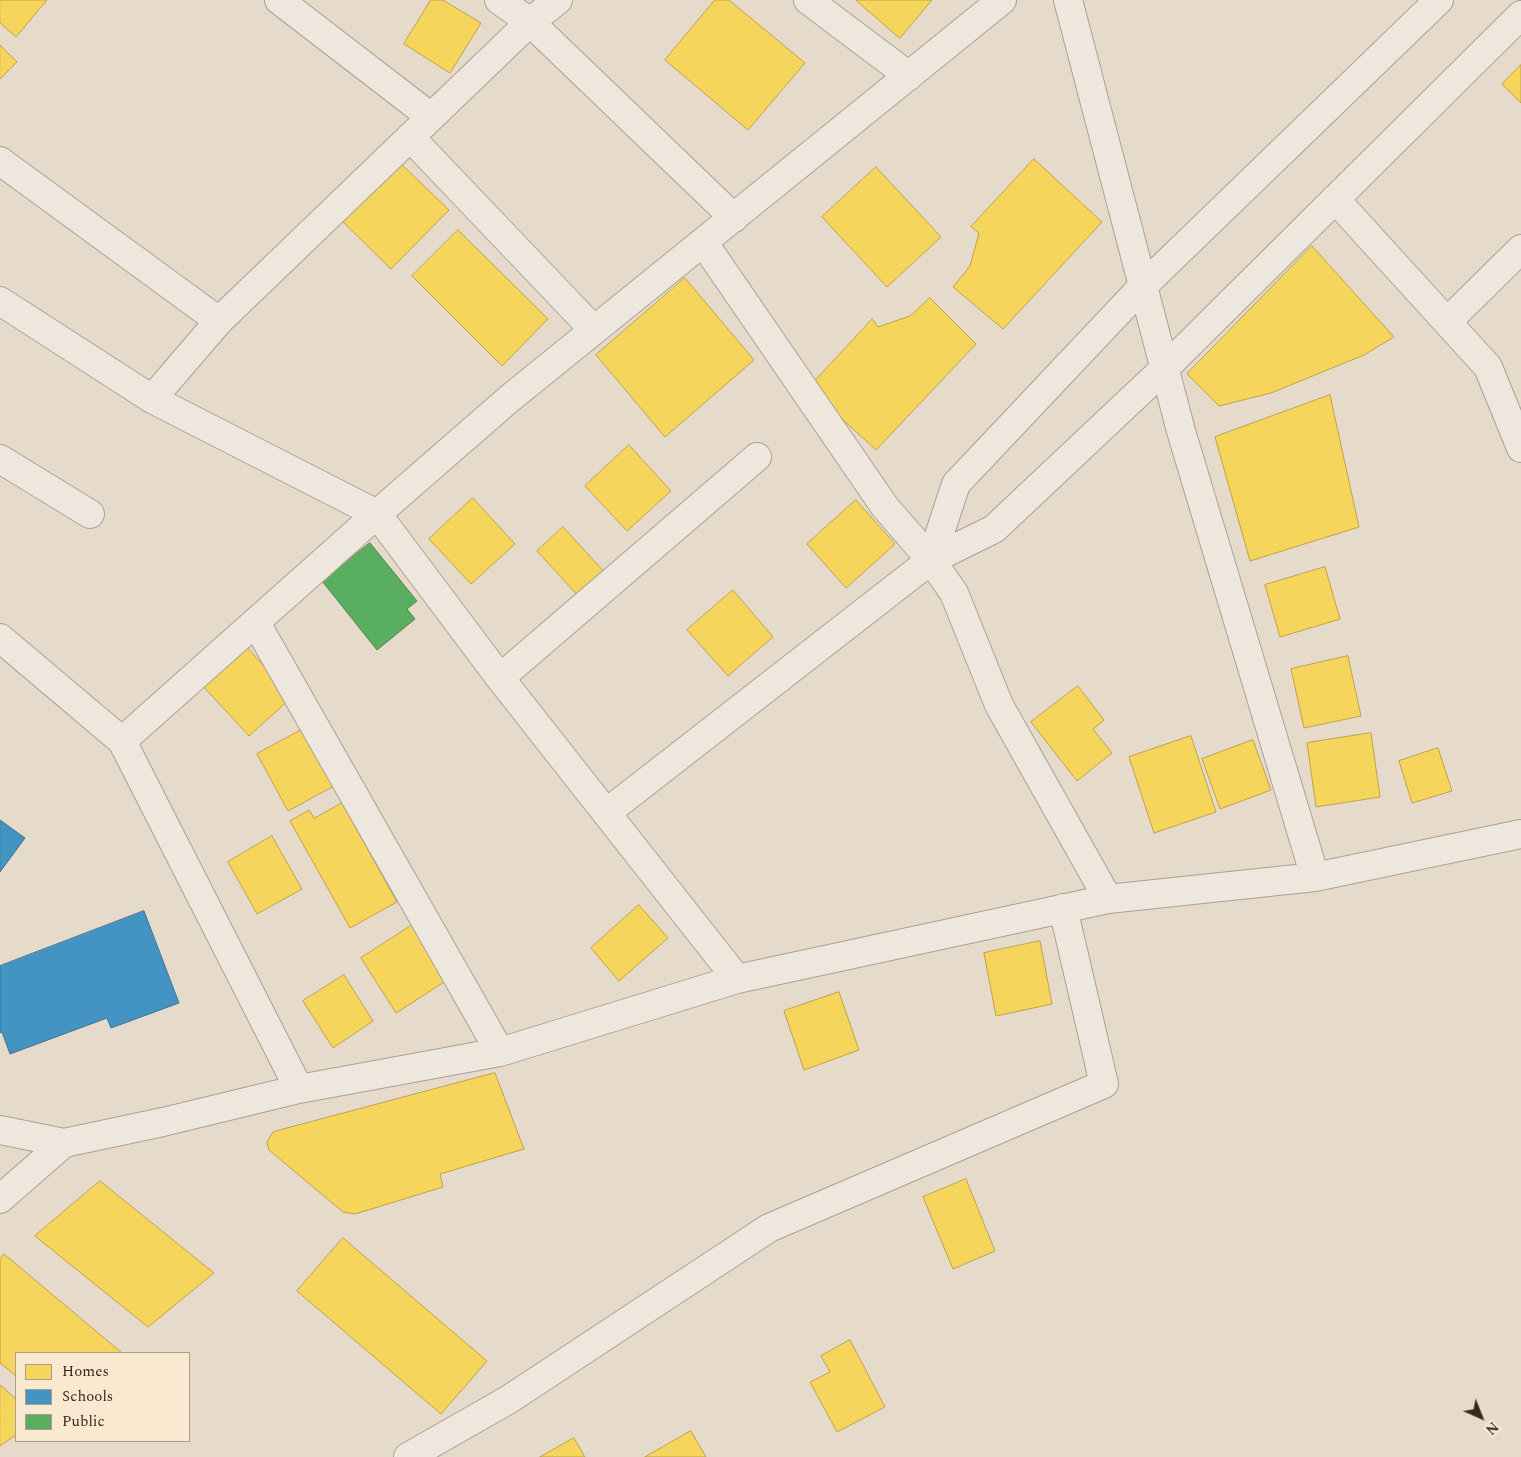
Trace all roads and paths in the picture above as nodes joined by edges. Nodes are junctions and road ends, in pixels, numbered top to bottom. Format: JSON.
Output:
{"nodes":[{"id":1,"x":279,"y":0,"type":"edge"},
{"id":2,"x":499,"y":0,"type":"edge"},
{"id":3,"x":558,"y":0,"type":"edge"},
{"id":4,"x":808,"y":0,"type":"edge"},
{"id":5,"x":1002,"y":0,"type":"edge"},
{"id":6,"x":1068,"y":0,"type":"edge"},
{"id":7,"x":1440,"y":0,"type":"edge"},
{"id":8,"x":1521,"y":15,"type":"edge"},
{"id":9,"x":530,"y":22,"type":"junction"},
{"id":10,"x":909,"y":76,"type":"junction"},
{"id":11,"x":431,"y":117,"type":"junction"},
{"id":12,"x":410,"y":137,"type":"junction"},
{"id":13,"x":0,"y":160,"type":"edge"},
{"id":14,"x":1335,"y":199,"type":"junction"},
{"id":15,"x":734,"y":218,"type":"junction"},
{"id":16,"x":704,"y":242,"type":"junction"},
{"id":17,"x":1521,"y":249,"type":"edge"},
{"id":18,"x":1143,"y":286,"type":"junction"},
{"id":19,"x":0,"y":301,"type":"edge"},
{"id":20,"x":218,"y":320,"type":"junction"},
{"id":21,"x":1447,"y":322,"type":"junction"},
{"id":22,"x":594,"y":330,"type":"junction"},
{"id":23,"x":1165,"y":368,"type":"junction"},
{"id":24,"x":152,"y":399,"type":"junction"},
{"id":25,"x":1521,"y":448,"type":"edge"},
{"id":26,"x":757,"y":457,"type":"dead end"},
{"id":27,"x":0,"y":459,"type":"edge"},
{"id":28,"x":90,"y":514,"type":"dead end"},
{"id":29,"x":377,"y":514,"type":"junction"},
{"id":30,"x":931,"y":560,"type":"junction"},
{"id":31,"x":256,"y":623,"type":"junction"},
{"id":32,"x":0,"y":638,"type":"edge"},
{"id":33,"x":500,"y":678,"type":"junction"},
{"id":34,"x":122,"y":741,"type":"junction"},
{"id":35,"x":606,"y":813,"type":"junction"},
{"id":36,"x":1521,"y":834,"type":"edge"},
{"id":37,"x":1315,"y":877,"type":"junction"},
{"id":38,"x":1108,"y":899,"type":"junction"},
{"id":39,"x":1063,"y":908,"type":"junction"},
{"id":40,"x":737,"y":978,"type":"junction"},
{"id":41,"x":500,"y":1052,"type":"junction"},
{"id":42,"x":299,"y":1089,"type":"junction"},
{"id":43,"x":0,"y":1130,"type":"edge"},
{"id":44,"x":64,"y":1143,"type":"junction"},
{"id":45,"x":0,"y":1199,"type":"edge"},
{"id":46,"x":408,"y":1457,"type":"edge"}],
"edges":[{"from":1,"to":11,"type":"street"},
{"from":2,"to":9,"type":"street"},
{"from":3,"to":9,"type":"street"},
{"from":4,"to":10,"type":"street"},
{"from":5,"to":10,"type":"street"},
{"from":6,"to":18,"type":"street"},
{"from":7,"to":18,"type":"street"},
{"from":8,"to":14,"type":"street"},
{"from":9,"to":11,"type":"street"},
{"from":9,"to":15,"type":"street"},
{"from":10,"to":15,"type":"street"},
{"from":11,"to":12,"type":"street"},
{"from":12,"to":20,"type":"street"},
{"from":12,"to":22,"type":"street"},
{"from":13,"to":20,"type":"street"},
{"from":14,"to":21,"type":"street"},
{"from":14,"to":23,"type":"street"},
{"from":15,"to":16,"type":"street"},
{"from":16,"to":22,"type":"street"},
{"from":16,"to":30,"type":"street"},
{"from":17,"to":21,"type":"street"},
{"from":18,"to":23,"type":"street"},
{"from":18,"to":30,"type":"street"},
{"from":19,"to":24,"type":"street"},
{"from":20,"to":24,"type":"street"},
{"from":21,"to":25,"type":"street"},
{"from":22,"to":29,"type":"street"},
{"from":23,"to":30,"type":"street"},
{"from":23,"to":37,"type":"street"},
{"from":24,"to":29,"type":"street"},
{"from":26,"to":33,"type":"street"},
{"from":27,"to":28,"type":"street"},
{"from":29,"to":31,"type":"street"},
{"from":29,"to":33,"type":"street"},
{"from":30,"to":35,"type":"street"},
{"from":30,"to":38,"type":"street"},
{"from":31,"to":34,"type":"street"},
{"from":31,"to":41,"type":"street"},
{"from":32,"to":34,"type":"street"},
{"from":33,"to":35,"type":"street"},
{"from":34,"to":42,"type":"street"},
{"from":35,"to":40,"type":"street"},
{"from":36,"to":37,"type":"street"},
{"from":37,"to":38,"type":"street"},
{"from":38,"to":39,"type":"street"},
{"from":39,"to":40,"type":"street"},
{"from":39,"to":46,"type":"street"},
{"from":40,"to":41,"type":"street"},
{"from":41,"to":42,"type":"street"},
{"from":42,"to":44,"type":"street"},
{"from":43,"to":44,"type":"street"},
{"from":44,"to":45,"type":"street"}]}
